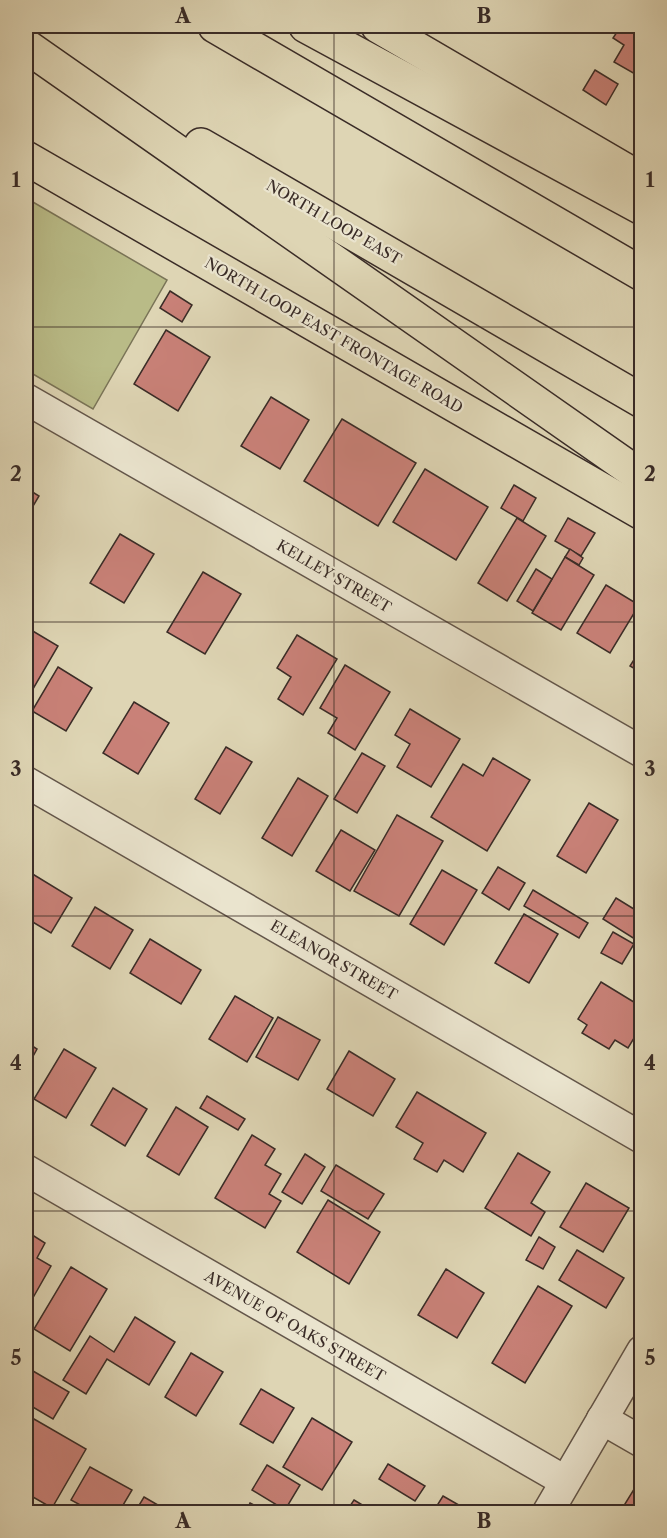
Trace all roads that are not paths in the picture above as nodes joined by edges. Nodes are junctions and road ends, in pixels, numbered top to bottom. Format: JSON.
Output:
{"nodes":[{"id":1,"x":215,"y":26,"type":"edge"},
{"id":2,"x":306,"y":26,"type":"edge"},
{"id":3,"x":378,"y":26,"type":"edge"},
{"id":4,"x":26,"y":45,"type":"edge"},
{"id":5,"x":26,"y":158,"type":"edge"},
{"id":6,"x":642,"y":180,"type":"edge"},
{"id":7,"x":642,"y":208,"type":"edge"},
{"id":8,"x":642,"y":274,"type":"edge"},
{"id":9,"x":26,"y":399,"type":"edge"},
{"id":10,"x":642,"y":400,"type":"edge"},
{"id":11,"x":642,"y":477,"type":"edge"},
{"id":12,"x":642,"y":513,"type":"edge"},
{"id":13,"x":642,"y":752,"type":"edge"},
{"id":14,"x":26,"y":782,"type":"edge"},
{"id":15,"x":642,"y":1138,"type":"edge"},
{"id":16,"x":26,"y":1170,"type":"edge"},
{"id":17,"x":642,"y":1351,"type":"edge"},
{"id":18,"x":602,"y":1419,"type":"junction"},
{"id":19,"x":642,"y":1442,"type":"edge"},
{"id":20,"x":565,"y":1481,"type":"junction"},
{"id":21,"x":548,"y":1512,"type":"edge"}],
"edges":[{"from":1,"to":8,"type":"main road"},
{"from":2,"to":7,"type":"main road"},
{"from":3,"to":6,"type":"main road"},
{"from":4,"to":10,"type":"main road","name":"NORTH LOOP EAST"},
{"from":4,"to":11,"type":"main road"},
{"from":5,"to":12,"type":"main road","name":"NORTH LOOP EAST FRONTAGE ROAD"},
{"from":9,"to":13,"type":"street","name":"KELLEY STREET"},
{"from":14,"to":15,"type":"street","name":"ELEANOR STREET"},
{"from":16,"to":20,"type":"street","name":"AVENUE OF OAKS STREET"},
{"from":17,"to":18,"type":"street"},
{"from":18,"to":19,"type":"street"},
{"from":18,"to":20,"type":"street"},
{"from":20,"to":21,"type":"street"}]}
